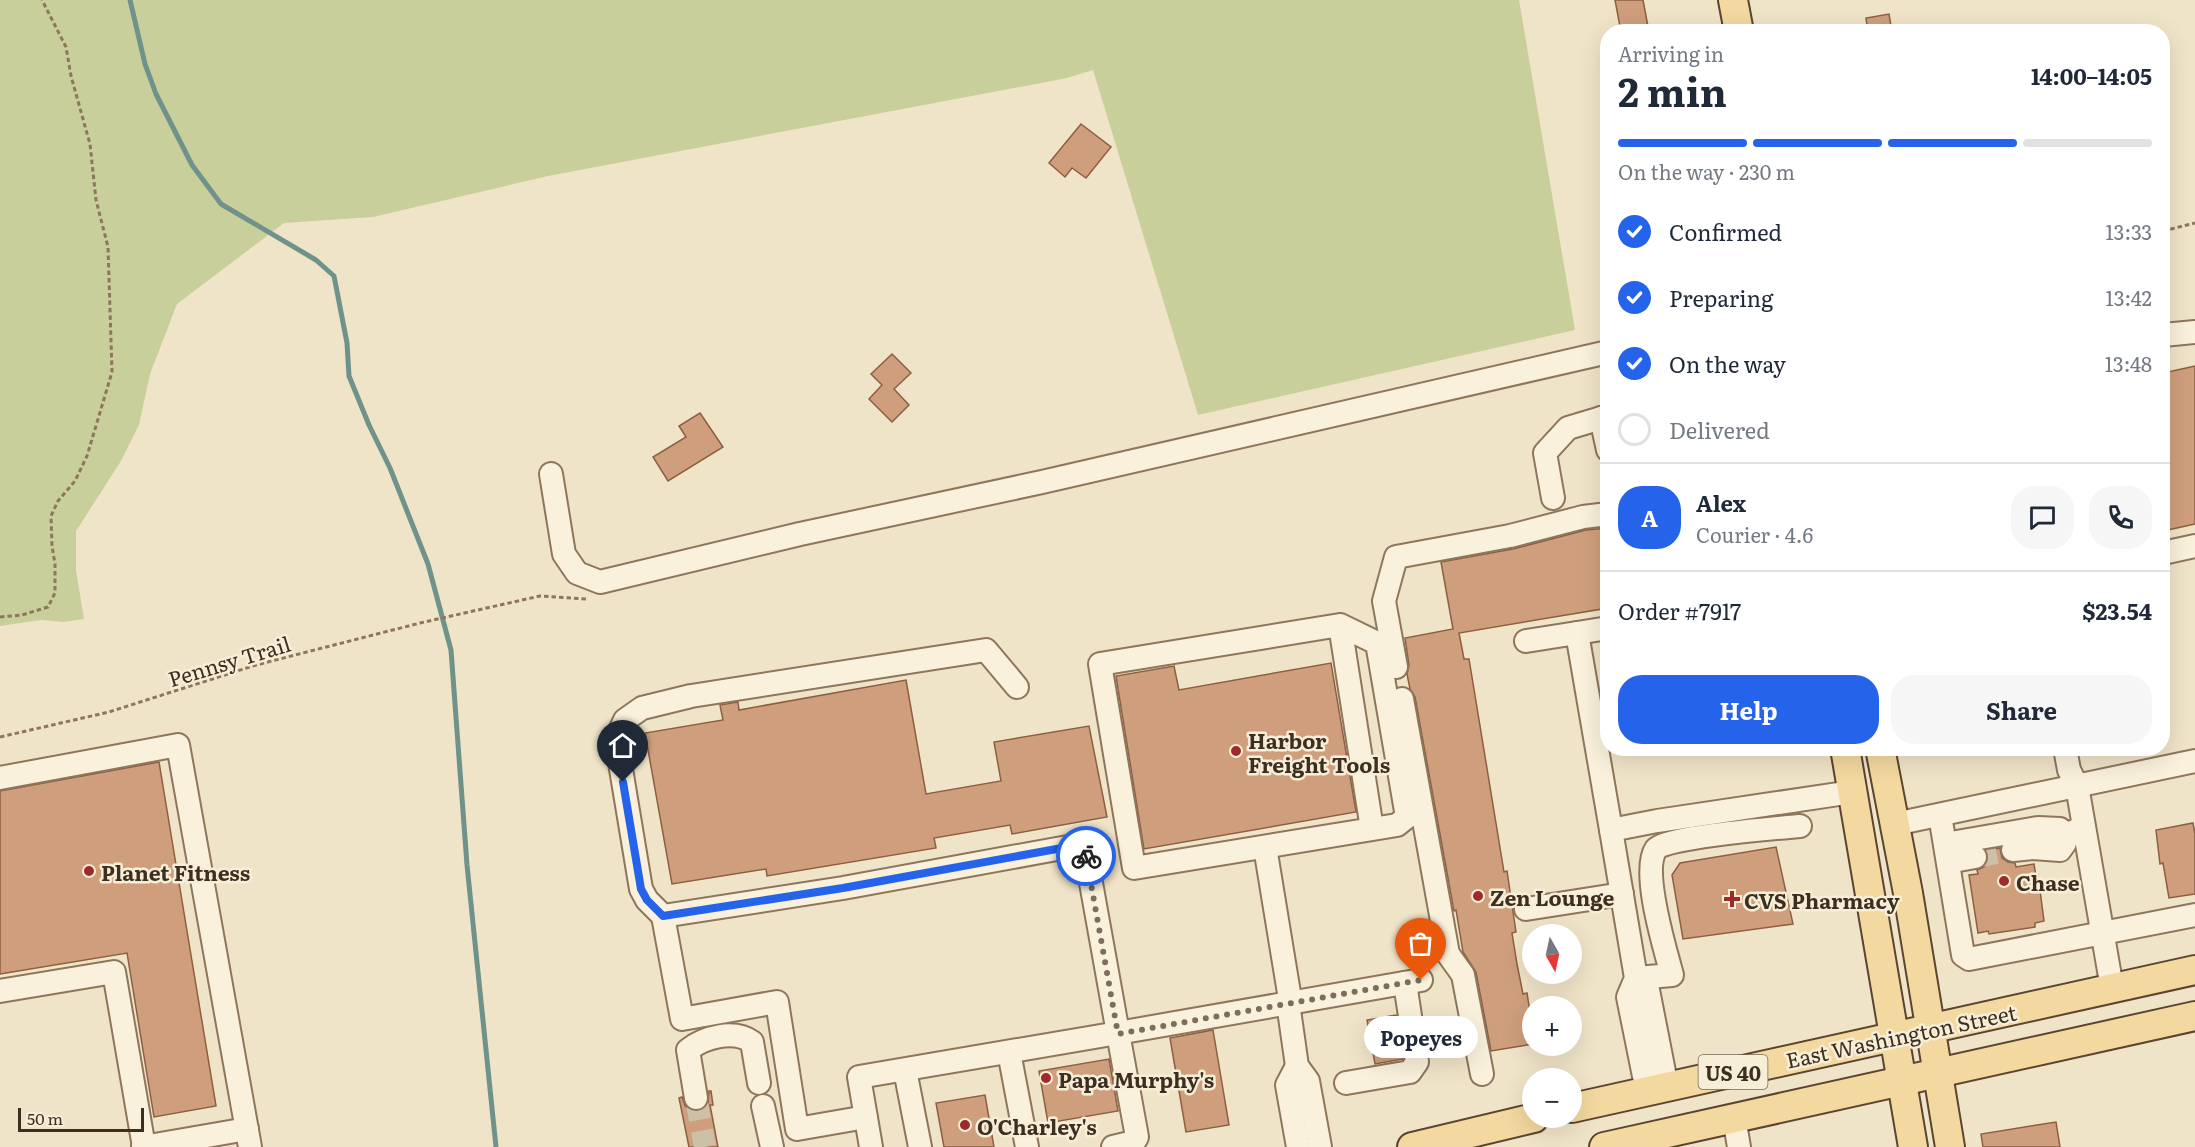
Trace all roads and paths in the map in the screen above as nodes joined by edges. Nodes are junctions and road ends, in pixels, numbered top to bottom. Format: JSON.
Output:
{"nodes":[{"id":1,"x":42,"y":0,"type":"edge"},
{"id":2,"x":1733,"y":0,"type":"edge"},
{"id":3,"x":1738,"y":24,"type":"edge"},
{"id":4,"x":2195,"y":223,"type":"edge"},
{"id":5,"x":2170,"y":229,"type":"edge"},
{"id":6,"x":2195,"y":332,"type":"edge"},
{"id":7,"x":2170,"y":334,"type":"edge"},
{"id":8,"x":1600,"y":354,"type":"edge"},
{"id":9,"x":1600,"y":418,"type":"edge"},
{"id":10,"x":552,"y":474,"type":"dead end"},
{"id":11,"x":1553,"y":498,"type":"dead end"},
{"id":12,"x":1600,"y":515,"type":"edge"},
{"id":13,"x":2195,"y":546,"type":"edge"},
{"id":14,"x":2170,"y":551,"type":"edge"},
{"id":15,"x":467,"y":612,"type":"dead end"},
{"id":16,"x":0,"y":616,"type":"edge"},
{"id":17,"x":1340,"y":625,"type":"junction"},
{"id":18,"x":1600,"y":629,"type":"edge"},
{"id":19,"x":1576,"y":633,"type":"junction"},
{"id":20,"x":1526,"y":641,"type":"dead end"},
{"id":21,"x":1017,"y":687,"type":"dead end"},
{"id":22,"x":0,"y":737,"type":"edge"},
{"id":23,"x":1846,"y":756,"type":"edge"},
{"id":24,"x":1882,"y":756,"type":"edge"},
{"id":25,"x":2066,"y":756,"type":"edge"},
{"id":26,"x":2195,"y":761,"type":"edge"},
{"id":27,"x":0,"y":778,"type":"edge"},
{"id":28,"x":2077,"y":786,"type":"junction"},
{"id":29,"x":1854,"y":803,"type":"junction"},
{"id":30,"x":1940,"y":815,"type":"junction"},
{"id":31,"x":1649,"y":822,"type":"junction"},
{"id":32,"x":1895,"y":824,"type":"junction"},
{"id":33,"x":1800,"y":826,"type":"dead end"},
{"id":34,"x":1372,"y":829,"type":"junction"},
{"id":35,"x":1611,"y":830,"type":"junction"},
{"id":36,"x":2075,"y":831,"type":"junction"},
{"id":37,"x":1265,"y":847,"type":"junction"},
{"id":38,"x":1656,"y":849,"type":"junction"},
{"id":39,"x":2013,"y":850,"type":"tunnel mouth"},
{"id":40,"x":1946,"y":853,"type":"junction"},
{"id":41,"x":1975,"y":857,"type":"tunnel mouth"},
{"id":42,"x":1622,"y":894,"type":"junction"},
{"id":43,"x":1526,"y":909,"type":"dead end"},
{"id":44,"x":2195,"y":915,"type":"edge"},
{"id":45,"x":663,"y":916,"type":"junction"},
{"id":46,"x":2103,"y":933,"type":"junction"},
{"id":47,"x":2195,"y":970,"type":"edge"},
{"id":48,"x":1636,"y":978,"type":"junction"},
{"id":49,"x":2112,"y":988,"type":"junction"},
{"id":50,"x":0,"y":991,"type":"edge"},
{"id":51,"x":1288,"y":1003,"type":"junction"},
{"id":52,"x":2195,"y":1016,"type":"edge"},
{"id":53,"x":1118,"y":1034,"type":"junction"},
{"id":54,"x":1922,"y":1044,"type":"junction"},
{"id":55,"x":1009,"y":1052,"type":"junction"},
{"id":56,"x":1297,"y":1066,"type":"junction"},
{"id":57,"x":905,"y":1070,"type":"junction"},
{"id":58,"x":1482,"y":1074,"type":"dead end"},
{"id":59,"x":1902,"y":1081,"type":"junction"},
{"id":60,"x":759,"y":1083,"type":"dead end"},
{"id":61,"x":1346,"y":1083,"type":"dead end"},
{"id":62,"x":1657,"y":1089,"type":"junction"},
{"id":63,"x":696,"y":1098,"type":"tunnel mouth"},
{"id":64,"x":763,"y":1106,"type":"dead end"},
{"id":65,"x":1582,"y":1106,"type":"edge"},
{"id":66,"x":866,"y":1117,"type":"junction"},
{"id":67,"x":1734,"y":1118,"type":"junction"},
{"id":68,"x":1522,"y":1121,"type":"edge"},
{"id":69,"x":248,"y":1138,"type":"edge"},
{"id":70,"x":144,"y":1147,"type":"edge"},
{"id":71,"x":772,"y":1147,"type":"edge"},
{"id":72,"x":872,"y":1147,"type":"edge"},
{"id":73,"x":920,"y":1147,"type":"edge"},
{"id":74,"x":1027,"y":1147,"type":"edge"},
{"id":75,"x":1113,"y":1147,"type":"edge"},
{"id":76,"x":1298,"y":1147,"type":"edge"},
{"id":77,"x":1320,"y":1147,"type":"edge"},
{"id":78,"x":1412,"y":1147,"type":"edge"},
{"id":79,"x":1604,"y":1147,"type":"edge"},
{"id":80,"x":1739,"y":1147,"type":"edge"},
{"id":81,"x":1913,"y":1147,"type":"edge"},
{"id":82,"x":1950,"y":1147,"type":"edge"}],
"edges":[{"from":1,"to":16,"type":"path"},
{"from":2,"to":3,"type":"main road"},
{"from":4,"to":5,"type":"path"},
{"from":6,"to":7,"type":"street"},
{"from":8,"to":10,"type":"street"},
{"from":9,"to":11,"type":"street"},
{"from":12,"to":58,"type":"street"},
{"from":13,"to":14,"type":"street"},
{"from":15,"to":22,"type":"path","name":"Pennsy Trail"},
{"from":17,"to":34,"type":"street"},
{"from":17,"to":34,"type":"street"},
{"from":17,"to":37,"type":"street"},
{"from":18,"to":19,"type":"street"},
{"from":19,"to":20,"type":"street"},
{"from":19,"to":35,"type":"street"},
{"from":21,"to":45,"type":"street"},
{"from":23,"to":29,"type":"main road"},
{"from":24,"to":32,"type":"main road"},
{"from":25,"to":28,"type":"street"},
{"from":26,"to":28,"type":"street"},
{"from":27,"to":69,"type":"street"},
{"from":28,"to":30,"type":"street"},
{"from":28,"to":36,"type":"street"},
{"from":29,"to":31,"type":"street"},
{"from":29,"to":54,"type":"main road"},
{"from":30,"to":32,"type":"street"},
{"from":30,"to":40,"type":"street"},
{"from":31,"to":35,"type":"street"},
{"from":31,"to":38,"type":"street"},
{"from":32,"to":54,"type":"main road"},
{"from":33,"to":38,"type":"street"},
{"from":34,"to":37,"type":"street"},
{"from":35,"to":42,"type":"street"},
{"from":36,"to":39,"type":"street"},
{"from":36,"to":40,"type":"street"},
{"from":36,"to":46,"type":"street"},
{"from":37,"to":51,"type":"street"},
{"from":38,"to":48,"type":"street"},
{"from":40,"to":41,"type":"street"},
{"from":40,"to":46,"type":"street"},
{"from":42,"to":43,"type":"street"},
{"from":42,"to":48,"type":"street"},
{"from":44,"to":46,"type":"street"},
{"from":45,"to":53,"type":"street"},
{"from":45,"to":66,"type":"street"},
{"from":46,"to":49,"type":"street"},
{"from":47,"to":49,"type":"main road","name":"East Washington Street","number":"US 40"},
{"from":48,"to":62,"type":"street"},
{"from":49,"to":54,"type":"main road","name":"East Washington Street","number":"US 40"},
{"from":50,"to":70,"type":"street"},
{"from":51,"to":53,"type":"street"},
{"from":51,"to":56,"type":"street"},
{"from":51,"to":61,"type":"street"},
{"from":52,"to":54,"type":"main road","name":"East Washington Street","number":"US 40"},
{"from":53,"to":55,"type":"street"},
{"from":53,"to":75,"type":"street"},
{"from":54,"to":59,"type":"main road","name":"East Washington Street","number":"US 40"},
{"from":54,"to":59,"type":"main road"},
{"from":54,"to":62,"type":"main road","name":"East Washington Street","number":"US 40"},
{"from":54,"to":82,"type":"main road"},
{"from":55,"to":57,"type":"street"},
{"from":55,"to":74,"type":"street"},
{"from":56,"to":76,"type":"street"},
{"from":56,"to":77,"type":"street"},
{"from":57,"to":66,"type":"street"},
{"from":57,"to":73,"type":"street"},
{"from":59,"to":67,"type":"main road","name":"East Washington Street","number":"US 40"},
{"from":59,"to":81,"type":"main road"},
{"from":60,"to":63,"type":"street"},
{"from":62,"to":65,"type":"main road","name":"East Washington Street","number":"US 40"},
{"from":64,"to":71,"type":"street"},
{"from":66,"to":72,"type":"street"},
{"from":67,"to":79,"type":"main road","name":"East Washington Street","number":"US 40"},
{"from":67,"to":80,"type":"street"},
{"from":68,"to":78,"type":"main road"},
{"from":69,"to":70,"type":"street"}]}
